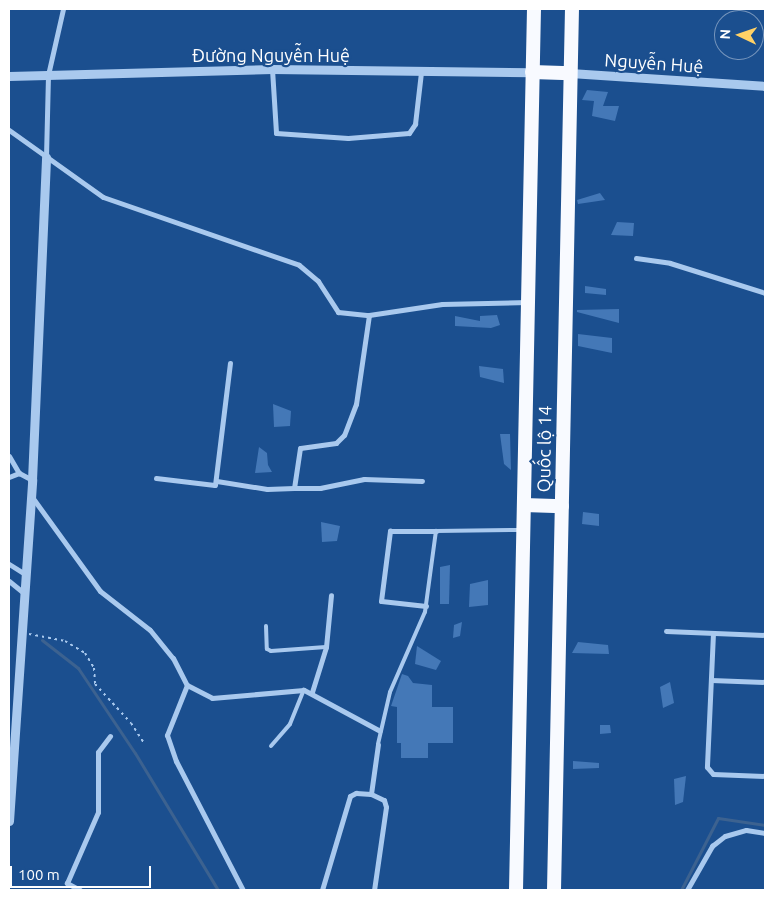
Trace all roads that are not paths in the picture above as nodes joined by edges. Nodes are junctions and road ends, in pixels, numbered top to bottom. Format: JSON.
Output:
{"nodes":[{"id":1,"x":63,"y":9,"type":"edge"},
{"id":2,"x":534,"y":9,"type":"edge"},
{"id":3,"x":572,"y":9,"type":"edge"},
{"id":4,"x":272,"y":69,"type":"junction"},
{"id":5,"x":421,"y":72,"type":"junction"},
{"id":6,"x":532,"y":72,"type":"junction"},
{"id":7,"x":570,"y":73,"type":"junction"},
{"id":8,"x":48,"y":75,"type":"junction"},
{"id":9,"x":9,"y":76,"type":"edge"},
{"id":10,"x":765,"y":86,"type":"edge"},
{"id":11,"x":9,"y":130,"type":"edge"},
{"id":12,"x":46,"y":157,"type":"junction"},
{"id":13,"x":636,"y":258,"type":"dead end"},
{"id":14,"x":765,"y":293,"type":"edge"},
{"id":15,"x":528,"y":302,"type":"junction"},
{"id":16,"x":369,"y":315,"type":"junction"},
{"id":17,"x":230,"y":362,"type":"dead end"},
{"id":18,"x":9,"y":456,"type":"edge"},
{"id":19,"x":19,"y":473,"type":"junction"},
{"id":20,"x":9,"y":477,"type":"edge"},
{"id":21,"x":156,"y":478,"type":"dead end"},
{"id":22,"x":32,"y":480,"type":"junction"},
{"id":23,"x":217,"y":481,"type":"junction"},
{"id":24,"x":422,"y":481,"type":"dead end"},
{"id":25,"x":294,"y":488,"type":"junction"},
{"id":26,"x":31,"y":494,"type":"junction"},
{"id":27,"x":524,"y":505,"type":"junction"},
{"id":28,"x":562,"y":506,"type":"junction"},
{"id":29,"x":524,"y":530,"type":"junction"},
{"id":30,"x":436,"y":531,"type":"junction"},
{"id":31,"x":9,"y":564,"type":"edge"},
{"id":32,"x":25,"y":574,"type":"junction"},
{"id":33,"x":9,"y":581,"type":"edge"},
{"id":34,"x":25,"y":593,"type":"junction"},
{"id":35,"x":331,"y":595,"type":"dead end"},
{"id":36,"x":426,"y":606,"type":"junction"},
{"id":37,"x":266,"y":626,"type":"dead end"},
{"id":38,"x":666,"y":631,"type":"dead end"},
{"id":39,"x":713,"y":633,"type":"junction"},
{"id":40,"x":765,"y":635,"type":"edge"},
{"id":41,"x":326,"y":648,"type":"junction"},
{"id":42,"x":711,"y":680,"type":"junction"},
{"id":43,"x":765,"y":682,"type":"edge"},
{"id":44,"x":187,"y":685,"type":"junction"},
{"id":45,"x":304,"y":690,"type":"junction"},
{"id":46,"x":312,"y":692,"type":"junction"},
{"id":47,"x":380,"y":731,"type":"junction"},
{"id":48,"x":110,"y":736,"type":"dead end"},
{"id":49,"x":378,"y":744,"type":"joint"},
{"id":50,"x":271,"y":746,"type":"dead end"},
{"id":51,"x":765,"y":776,"type":"edge"},
{"id":52,"x":371,"y":794,"type":"junction"},
{"id":53,"x":9,"y":821,"type":"edge"},
{"id":54,"x":765,"y":833,"type":"edge"},
{"id":55,"x":80,"y":890,"type":"edge"},
{"id":56,"x":243,"y":890,"type":"edge"},
{"id":57,"x":322,"y":890,"type":"edge"},
{"id":58,"x":374,"y":890,"type":"edge"},
{"id":59,"x":516,"y":890,"type":"edge"},
{"id":60,"x":554,"y":890,"type":"edge"},
{"id":61,"x":687,"y":890,"type":"edge"}],
"edges":[{"from":1,"to":8,"type":"street"},
{"from":2,"to":6,"type":"highway","name":"Quốc lộ 14"},
{"from":3,"to":7,"type":"highway","name":"Quốc lộ 14"},
{"from":4,"to":5,"type":"street","name":"Đường Nguyễn Huệ"},
{"from":4,"to":5,"type":"street"},
{"from":4,"to":8,"type":"street","name":"Đường Nguyễn Huệ"},
{"from":5,"to":6,"type":"street","name":"Đường Nguyễn Huệ"},
{"from":6,"to":7,"type":"highway"},
{"from":6,"to":15,"type":"highway","name":"Quốc lộ 14"},
{"from":7,"to":10,"type":"street","name":"Nguyễn Huệ"},
{"from":7,"to":28,"type":"highway","name":"Quốc lộ 14"},
{"from":8,"to":9,"type":"street","name":"Đường Nguyễn Huệ"},
{"from":8,"to":12,"type":"street"},
{"from":11,"to":12,"type":"street"},
{"from":12,"to":16,"type":"street"},
{"from":12,"to":22,"type":"street"},
{"from":13,"to":14,"type":"street"},
{"from":15,"to":16,"type":"street"},
{"from":15,"to":27,"type":"highway","name":"Quốc lộ 14"},
{"from":16,"to":25,"type":"street"},
{"from":17,"to":23,"type":"street"},
{"from":18,"to":19,"type":"street"},
{"from":19,"to":20,"type":"street"},
{"from":19,"to":22,"type":"street"},
{"from":21,"to":23,"type":"street"},
{"from":22,"to":26,"type":"street"},
{"from":23,"to":25,"type":"street"},
{"from":24,"to":25,"type":"street"},
{"from":26,"to":32,"type":"street"},
{"from":26,"to":44,"type":"street"},
{"from":27,"to":28,"type":"highway"},
{"from":27,"to":29,"type":"highway","name":"Quốc lộ 14"},
{"from":28,"to":60,"type":"highway","name":"Quốc lộ 14"},
{"from":29,"to":30,"type":"lane"},
{"from":29,"to":59,"type":"highway","name":"Quốc lộ 14"},
{"from":30,"to":36,"type":"lane"},
{"from":30,"to":36,"type":"street"},
{"from":31,"to":32,"type":"street"},
{"from":32,"to":34,"type":"street"},
{"from":33,"to":34,"type":"street"},
{"from":34,"to":53,"type":"street"},
{"from":35,"to":41,"type":"street"},
{"from":36,"to":47,"type":"lane"},
{"from":37,"to":41,"type":"lane"},
{"from":38,"to":39,"type":"street"},
{"from":39,"to":40,"type":"street"},
{"from":39,"to":42,"type":"street"},
{"from":41,"to":46,"type":"street"},
{"from":42,"to":43,"type":"street"},
{"from":42,"to":51,"type":"street"},
{"from":44,"to":45,"type":"street"},
{"from":44,"to":56,"type":"street"},
{"from":45,"to":46,"type":"street"},
{"from":45,"to":50,"type":"lane"},
{"from":46,"to":47,"type":"street"},
{"from":47,"to":49,"type":"lane"},
{"from":48,"to":55,"type":"street"},
{"from":49,"to":52,"type":"street"},
{"from":52,"to":57,"type":"street"},
{"from":52,"to":58,"type":"street"},
{"from":54,"to":61,"type":"street"}]}
